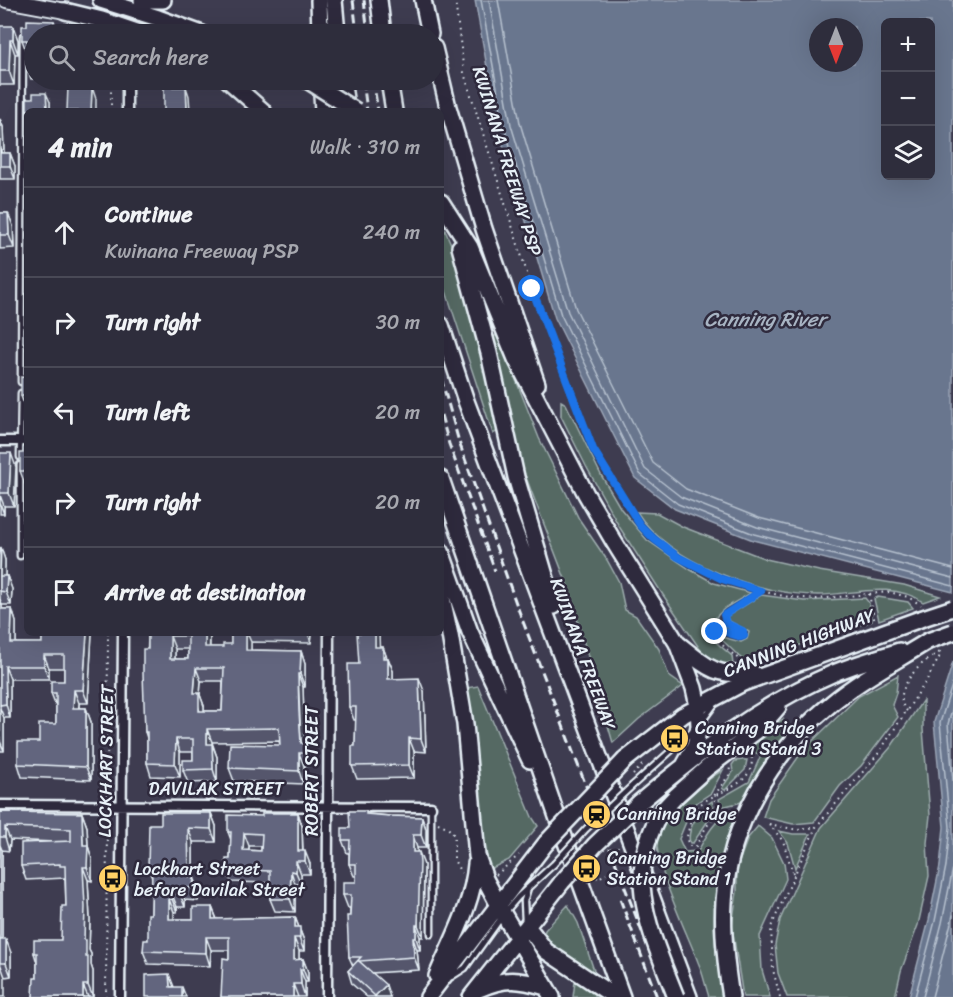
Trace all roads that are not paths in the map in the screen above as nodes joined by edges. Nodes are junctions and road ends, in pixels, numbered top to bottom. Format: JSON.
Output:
{"nodes":[{"id":1,"x":6,"y":0,"type":"edge"},
{"id":2,"x":100,"y":0,"type":"edge"},
{"id":3,"x":142,"y":0,"type":"edge"},
{"id":4,"x":163,"y":0,"type":"edge"},
{"id":5,"x":319,"y":0,"type":"edge"},
{"id":6,"x":334,"y":0,"type":"edge"},
{"id":7,"x":379,"y":0,"type":"edge"},
{"id":8,"x":423,"y":0,"type":"edge"},
{"id":9,"x":65,"y":11,"type":"joint"},
{"id":10,"x":114,"y":24,"type":"edge"},
{"id":11,"x":174,"y":24,"type":"edge"},
{"id":12,"x":320,"y":24,"type":"edge"},
{"id":13,"x":336,"y":24,"type":"edge"},
{"id":14,"x":382,"y":24,"type":"edge"},
{"id":15,"x":428,"y":24,"type":"edge"},
{"id":16,"x":23,"y":32,"type":"edge"},
{"id":17,"x":127,"y":90,"type":"edge"},
{"id":18,"x":239,"y":90,"type":"edge"},
{"id":19,"x":322,"y":90,"type":"edge"},
{"id":20,"x":323,"y":90,"type":"edge"},
{"id":21,"x":344,"y":90,"type":"edge"},
{"id":22,"x":390,"y":90,"type":"edge"},
{"id":23,"x":444,"y":90,"type":"edge"},
{"id":24,"x":127,"y":108,"type":"edge"},
{"id":25,"x":260,"y":108,"type":"edge"},
{"id":26,"x":323,"y":108,"type":"edge"},
{"id":27,"x":347,"y":108,"type":"edge"},
{"id":28,"x":351,"y":108,"type":"edge"},
{"id":29,"x":393,"y":108,"type":"edge"},
{"id":30,"x":444,"y":207,"type":"edge"},
{"id":31,"x":451,"y":218,"type":"junction"},
{"id":32,"x":444,"y":334,"type":"edge"},
{"id":33,"x":551,"y":426,"type":"junction"},
{"id":34,"x":0,"y":441,"type":"edge"},
{"id":35,"x":24,"y":441,"type":"edge"},
{"id":36,"x":444,"y":488,"type":"edge"},
{"id":37,"x":20,"y":556,"type":"dead end"},
{"id":38,"x":444,"y":559,"type":"edge"},
{"id":39,"x":444,"y":607,"type":"edge"},
{"id":40,"x":953,"y":608,"type":"edge"},
{"id":41,"x":953,"y":632,"type":"edge"},
{"id":42,"x":123,"y":636,"type":"edge"},
{"id":43,"x":329,"y":636,"type":"edge"},
{"id":44,"x":677,"y":643,"type":"junction"},
{"id":45,"x":933,"y":648,"type":"junction"},
{"id":46,"x":765,"y":674,"type":"junction"},
{"id":47,"x":722,"y":693,"type":"junction"},
{"id":48,"x":786,"y":698,"type":"junction"},
{"id":49,"x":698,"y":706,"type":"junction"},
{"id":50,"x":699,"y":726,"type":"junction"},
{"id":51,"x":590,"y":728,"type":"junction"},
{"id":52,"x":685,"y":764,"type":"junction"},
{"id":53,"x":0,"y":804,"type":"edge"},
{"id":54,"x":122,"y":805,"type":"junction"},
{"id":55,"x":328,"y":806,"type":"junction"},
{"id":56,"x":431,"y":807,"type":"joint"},
{"id":57,"x":563,"y":834,"type":"junction"},
{"id":58,"x":477,"y":856,"type":"junction"},
{"id":59,"x":529,"y":886,"type":"junction"},
{"id":60,"x":501,"y":910,"type":"junction"},
{"id":61,"x":527,"y":926,"type":"junction"},
{"id":62,"x":431,"y":934,"type":"dead end"},
{"id":63,"x":516,"y":939,"type":"junction"},
{"id":64,"x":327,"y":982,"type":"junction"},
{"id":65,"x":432,"y":992,"type":"edge"},
{"id":66,"x":549,"y":992,"type":"edge"},
{"id":67,"x":474,"y":994,"type":"edge"},
{"id":68,"x":120,"y":997,"type":"edge"},
{"id":69,"x":327,"y":997,"type":"edge"},
{"id":70,"x":335,"y":997,"type":"edge"},
{"id":71,"x":615,"y":997,"type":"edge"},
{"id":72,"x":622,"y":997,"type":"edge"},
{"id":73,"x":676,"y":997,"type":"edge"},
{"id":74,"x":689,"y":997,"type":"edge"},
{"id":75,"x":730,"y":997,"type":"edge"}],
"edges":[{"from":1,"to":9,"type":"main road"},
{"from":2,"to":11,"type":"highway"},
{"from":3,"to":4,"type":"highway"},
{"from":5,"to":12,"type":"highway"},
{"from":6,"to":13,"type":"highway"},
{"from":7,"to":14,"type":"highway"},
{"from":8,"to":15,"type":"highway"},
{"from":9,"to":10,"type":"highway"},
{"from":16,"to":35,"type":"lane"},
{"from":17,"to":24,"type":"street"},
{"from":18,"to":25,"type":"highway"},
{"from":19,"to":26,"type":"highway"},
{"from":20,"to":28,"type":"highway","bridge":true},
{"from":21,"to":27,"type":"highway"},
{"from":22,"to":29,"type":"highway"},
{"from":23,"to":33,"type":"highway"},
{"from":30,"to":31,"type":"highway"},
{"from":31,"to":33,"type":"highway"},
{"from":31,"to":51,"type":"highway"},
{"from":32,"to":51,"type":"highway","name":"KWINANA FREEWAY"},
{"from":33,"to":44,"type":"highway"},
{"from":34,"to":35,"type":"street"},
{"from":35,"to":37,"type":"lane"},
{"from":36,"to":57,"type":"highway"},
{"from":38,"to":57,"type":"highway"},
{"from":39,"to":58,"type":"highway"},
{"from":40,"to":46,"type":"highway","name":"CANNING HIGHWAY","bridge":true},
{"from":41,"to":45,"type":"highway","bridge":true},
{"from":42,"to":54,"type":"street","name":"LOCKHART STREET"},
{"from":43,"to":55,"type":"street","name":"ROBERT STREET"},
{"from":44,"to":46,"type":"highway"},
{"from":44,"to":49,"type":"highway"},
{"from":45,"to":48,"type":"highway"},
{"from":45,"to":75,"type":"highway"},
{"from":46,"to":47,"type":"highway","name":"CANNING HIGHWAY"},
{"from":47,"to":49,"type":"highway","name":"CANNING HIGHWAY"},
{"from":47,"to":50,"type":"lane"},
{"from":48,"to":52,"type":"highway"},
{"from":48,"to":73,"type":"highway","bridge":true},
{"from":49,"to":50,"type":"highway"},
{"from":49,"to":60,"type":"highway","name":"CANNING HIGHWAY","bridge":true},
{"from":50,"to":52,"type":"highway"},
{"from":50,"to":59,"type":"lane","bridge":true},
{"from":51,"to":74,"type":"highway","name":"KWINANA FREEWAY"},
{"from":52,"to":61,"type":"highway","bridge":true},
{"from":53,"to":54,"type":"street","name":"DAVILAK STREET"},
{"from":54,"to":55,"type":"street","name":"DAVILAK STREET"},
{"from":54,"to":68,"type":"street","name":"LOCKHART STREET"},
{"from":55,"to":56,"type":"street","name":"DAVILAK STREET"},
{"from":55,"to":64,"type":"street","name":"ROBERT STREET"},
{"from":56,"to":62,"type":"lane"},
{"from":57,"to":72,"type":"highway"},
{"from":58,"to":60,"type":"highway"},
{"from":58,"to":65,"type":"highway"},
{"from":59,"to":60,"type":"lane"},
{"from":59,"to":61,"type":"lane"},
{"from":60,"to":63,"type":"highway"},
{"from":60,"to":65,"type":"highway","name":"CANNING HIGHWAY"},
{"from":61,"to":63,"type":"highway"},
{"from":61,"to":71,"type":"highway"},
{"from":63,"to":66,"type":"highway"},
{"from":63,"to":67,"type":"highway"},
{"from":64,"to":69,"type":"street","name":"ROBERT STREET"},
{"from":64,"to":70,"type":"street","name":"ROBERT STREET"},
{"from":66,"to":67,"type":"highway"}]}
